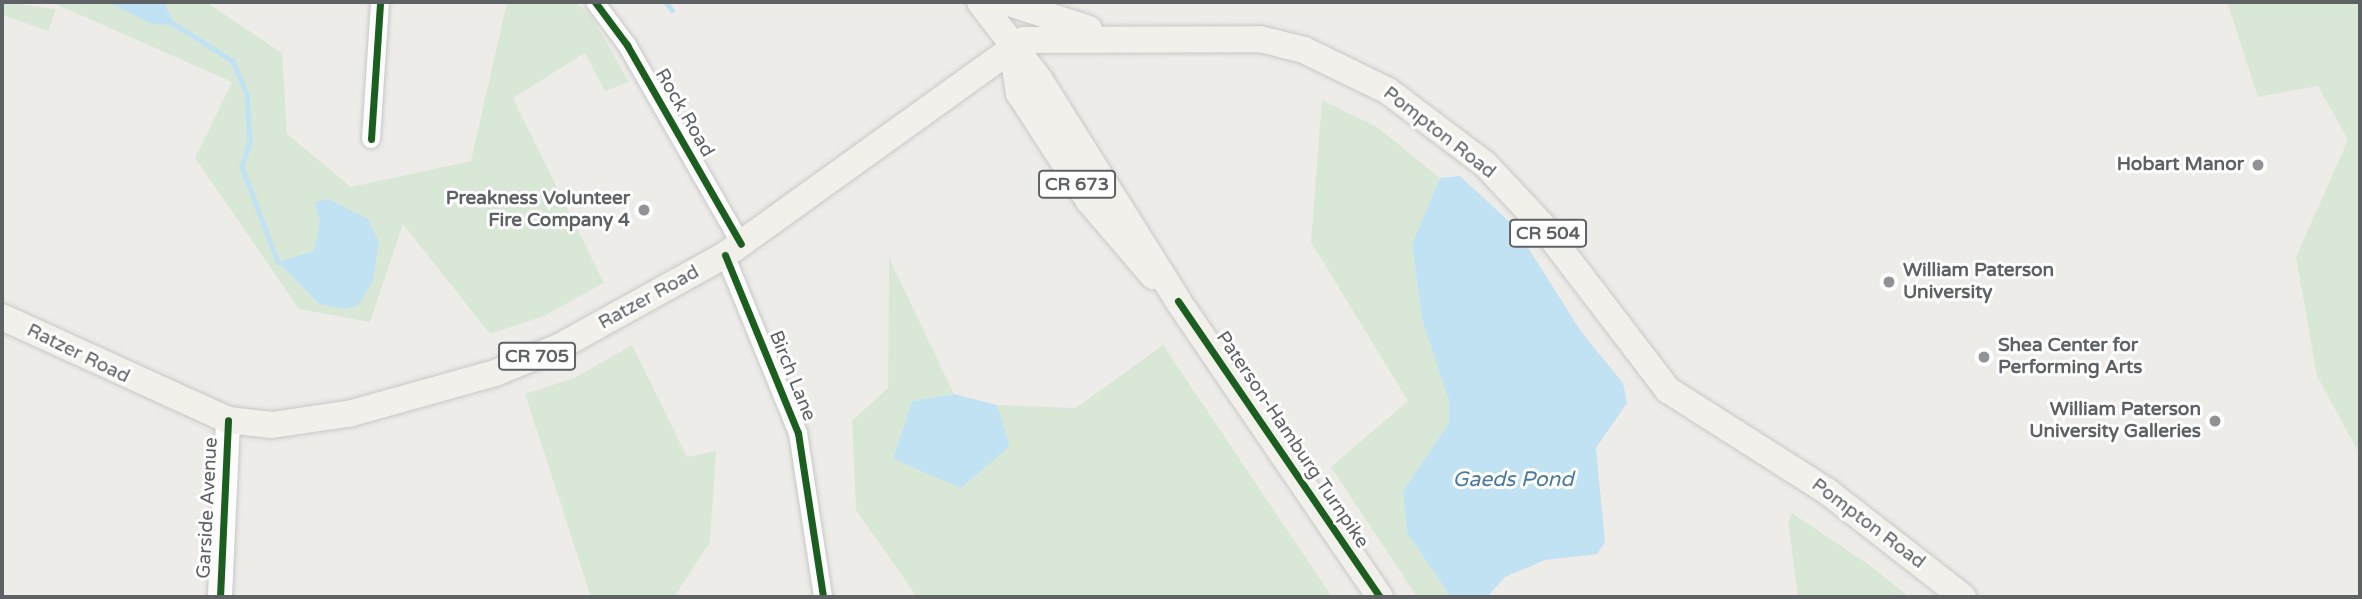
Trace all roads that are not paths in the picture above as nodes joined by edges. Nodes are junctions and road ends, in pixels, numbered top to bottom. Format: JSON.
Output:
{"nodes":[{"id":1,"x":380,"y":2,"type":"edge"},
{"id":2,"x":595,"y":2,"type":"edge"},
{"id":3,"x":980,"y":2,"type":"edge"},
{"id":4,"x":1006,"y":2,"type":"edge"},
{"id":5,"x":1107,"y":35,"type":"junction"},
{"id":6,"x":1011,"y":46,"type":"junction"},
{"id":7,"x":371,"y":138,"type":"dead end"},
{"id":8,"x":733,"y":250,"type":"junction"},
{"id":9,"x":2,"y":317,"type":"edge"},
{"id":10,"x":228,"y":420,"type":"junction"},
{"id":11,"x":220,"y":597,"type":"edge"},
{"id":12,"x":823,"y":597,"type":"edge"},
{"id":13,"x":1380,"y":597,"type":"edge"},
{"id":14,"x":1963,"y":597,"type":"edge"}],
"edges":[{"from":1,"to":7,"type":"street"},
{"from":2,"to":8,"type":"street","name":"Rock Road"},
{"from":3,"to":6,"type":"main road","name":"Paterson-Hamburg Turnpike"},
{"from":4,"to":5,"type":"main road"},
{"from":5,"to":6,"type":"main road","name":"Pompton Road","number":"CR 504"},
{"from":5,"to":14,"type":"main road","name":"Pompton Road","number":"CR 504"},
{"from":6,"to":8,"type":"main road","name":"Ratzer Road","number":"CR 705"},
{"from":6,"to":13,"type":"main road","name":"Paterson-Hamburg Turnpike","number":"CR 673"},
{"from":8,"to":10,"type":"main road","name":"Ratzer Road","number":"CR 705"},
{"from":8,"to":12,"type":"street","name":"Birch Lane"},
{"from":9,"to":10,"type":"main road","name":"Ratzer Road","number":"CR 705"},
{"from":10,"to":11,"type":"street","name":"Garside Avenue"}]}
